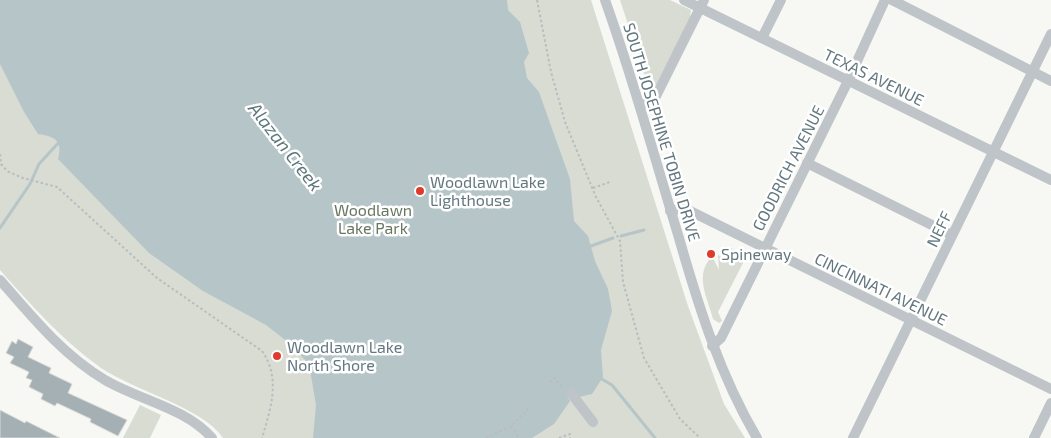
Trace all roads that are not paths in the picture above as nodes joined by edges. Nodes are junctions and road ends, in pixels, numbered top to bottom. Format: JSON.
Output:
{"nodes":[{"id":1,"x":605,"y":0,"type":"edge"},
{"id":2,"x":684,"y":0,"type":"edge"},
{"id":3,"x":781,"y":0,"type":"edge"},
{"id":4,"x":885,"y":0,"type":"edge"},
{"id":5,"x":892,"y":0,"type":"edge"},
{"id":6,"x":702,"y":4,"type":"edge"},
{"id":7,"x":1051,"y":34,"type":"edge"},
{"id":8,"x":762,"y":38,"type":"junction"},
{"id":9,"x":1032,"y":72,"type":"junction"},
{"id":10,"x":848,"y":81,"type":"junction"},
{"id":11,"x":1051,"y":81,"type":"edge"},
{"id":12,"x":640,"y":104,"type":"junction"},
{"id":13,"x":993,"y":152,"type":"junction"},
{"id":14,"x":808,"y":163,"type":"junction"},
{"id":15,"x":1051,"y":180,"type":"edge"},
{"id":16,"x":670,"y":211,"type":"junction"},
{"id":17,"x":952,"y":235,"type":"junction"},
{"id":18,"x":764,"y":248,"type":"junction"},
{"id":19,"x":0,"y":280,"type":"edge"},
{"id":20,"x":911,"y":320,"type":"junction"},
{"id":21,"x":712,"y":346,"type":"junction"},
{"id":22,"x":1051,"y":389,"type":"edge"},
{"id":23,"x":572,"y":394,"type":"road end"},
{"id":24,"x":1051,"y":403,"type":"edge"},
{"id":25,"x":593,"y":422,"type":"dead end"},
{"id":26,"x":212,"y":438,"type":"edge"},
{"id":27,"x":758,"y":438,"type":"edge"},
{"id":28,"x":853,"y":438,"type":"edge"},
{"id":29,"x":1034,"y":438,"type":"edge"}],
"edges":[{"from":1,"to":12,"type":"street","name":"SOUTH JOSEPHINE TOBIN DRIVE"},
{"from":2,"to":6,"type":"street","name":"TEXAS AVENUE"},
{"from":3,"to":8,"type":"street"},
{"from":4,"to":10,"type":"street","name":"GOODRICH AVENUE"},
{"from":5,"to":9,"type":"street"},
{"from":6,"to":8,"type":"street","name":"TEXAS AVENUE"},
{"from":6,"to":12,"type":"street"},
{"from":7,"to":9,"type":"street","name":"NEFF"},
{"from":8,"to":10,"type":"street","name":"TEXAS AVENUE"},
{"from":9,"to":11,"type":"street"},
{"from":9,"to":13,"type":"street","name":"NEFF"},
{"from":10,"to":13,"type":"street","name":"TEXAS AVENUE"},
{"from":10,"to":14,"type":"street","name":"GOODRICH AVENUE"},
{"from":12,"to":16,"type":"street","name":"SOUTH JOSEPHINE TOBIN DRIVE"},
{"from":13,"to":15,"type":"street","name":"TEXAS AVENUE"},
{"from":13,"to":17,"type":"street","name":"NEFF"},
{"from":14,"to":17,"type":"street"},
{"from":14,"to":18,"type":"street","name":"GOODRICH AVENUE"},
{"from":16,"to":18,"type":"street","name":"CINCINNATI AVENUE"},
{"from":16,"to":21,"type":"street","name":"SOUTH JOSEPHINE TOBIN DRIVE"},
{"from":17,"to":20,"type":"street","name":"NEFF"},
{"from":18,"to":20,"type":"street","name":"CINCINNATI AVENUE"},
{"from":18,"to":21,"type":"street","name":"GOODRICH AVENUE"},
{"from":19,"to":26,"type":"street"},
{"from":20,"to":22,"type":"street","name":"CINCINNATI AVENUE"},
{"from":20,"to":28,"type":"street","name":"NEFF"},
{"from":21,"to":27,"type":"street","name":"SOUTH JOSEPHINE TOBIN DRIVE"},
{"from":23,"to":25,"type":"street"},
{"from":24,"to":29,"type":"street"}]}
